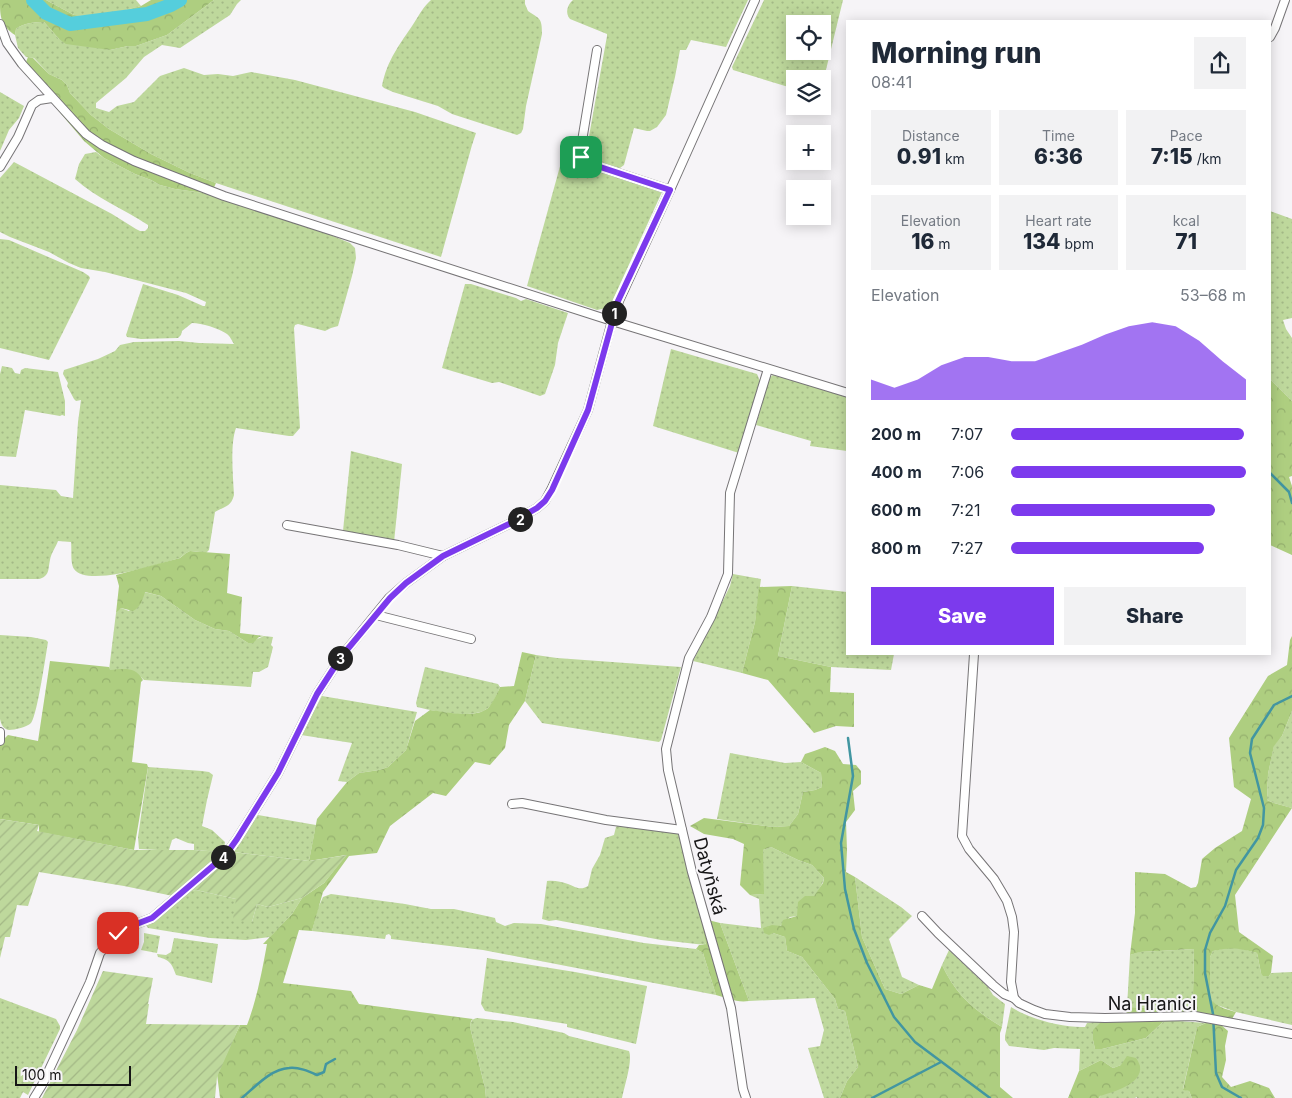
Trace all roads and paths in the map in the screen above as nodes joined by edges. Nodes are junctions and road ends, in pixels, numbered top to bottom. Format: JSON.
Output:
{"nodes":[{"id":1,"x":755,"y":0,"type":"edge"},
{"id":2,"x":1285,"y":0,"type":"edge"},
{"id":3,"x":0,"y":24,"type":"edge"},
{"id":4,"x":1271,"y":35,"type":"edge"},
{"id":5,"x":598,"y":50,"type":"dead end"},
{"id":6,"x":52,"y":98,"type":"junction"},
{"id":7,"x":0,"y":167,"type":"edge"},
{"id":8,"x":670,"y":190,"type":"junction"},
{"id":9,"x":612,"y":321,"type":"junction"},
{"id":10,"x":768,"y":369,"type":"junction"},
{"id":11,"x":846,"y":392,"type":"edge"},
{"id":12,"x":287,"y":525,"type":"dead end"},
{"id":13,"x":443,"y":556,"type":"junction"},
{"id":14,"x":376,"y":615,"type":"junction"},
{"id":15,"x":471,"y":639,"type":"dead end"},
{"id":16,"x":974,"y":655,"type":"edge"},
{"id":17,"x":0,"y":732,"type":"edge"},
{"id":18,"x":0,"y":741,"type":"edge"},
{"id":19,"x":512,"y":804,"type":"dead end"},
{"id":20,"x":682,"y":830,"type":"junction"},
{"id":21,"x":922,"y":916,"type":"dead end"},
{"id":22,"x":1014,"y":998,"type":"junction"},
{"id":23,"x":1292,"y":1034,"type":"edge"},
{"id":24,"x":34,"y":1098,"type":"edge"},
{"id":25,"x":746,"y":1098,"type":"edge"}],
"edges":[{"from":1,"to":8,"type":"street"},
{"from":2,"to":4,"type":"street"},
{"from":3,"to":6,"type":"street"},
{"from":5,"to":8,"type":"street"},
{"from":6,"to":7,"type":"street"},
{"from":6,"to":9,"type":"street"},
{"from":8,"to":9,"type":"street"},
{"from":9,"to":10,"type":"street"},
{"from":9,"to":13,"type":"street"},
{"from":10,"to":11,"type":"street"},
{"from":10,"to":20,"type":"street"},
{"from":12,"to":13,"type":"street"},
{"from":13,"to":14,"type":"street"},
{"from":14,"to":15,"type":"street"},
{"from":14,"to":24,"type":"street"},
{"from":16,"to":22,"type":"street"},
{"from":17,"to":18,"type":"street"},
{"from":19,"to":20,"type":"street","name":"Datyňská"},
{"from":20,"to":25,"type":"street","name":"Datyňská"},
{"from":21,"to":22,"type":"street","name":"Na Hranici"},
{"from":22,"to":23,"type":"street","name":"Na Hranici"}]}
